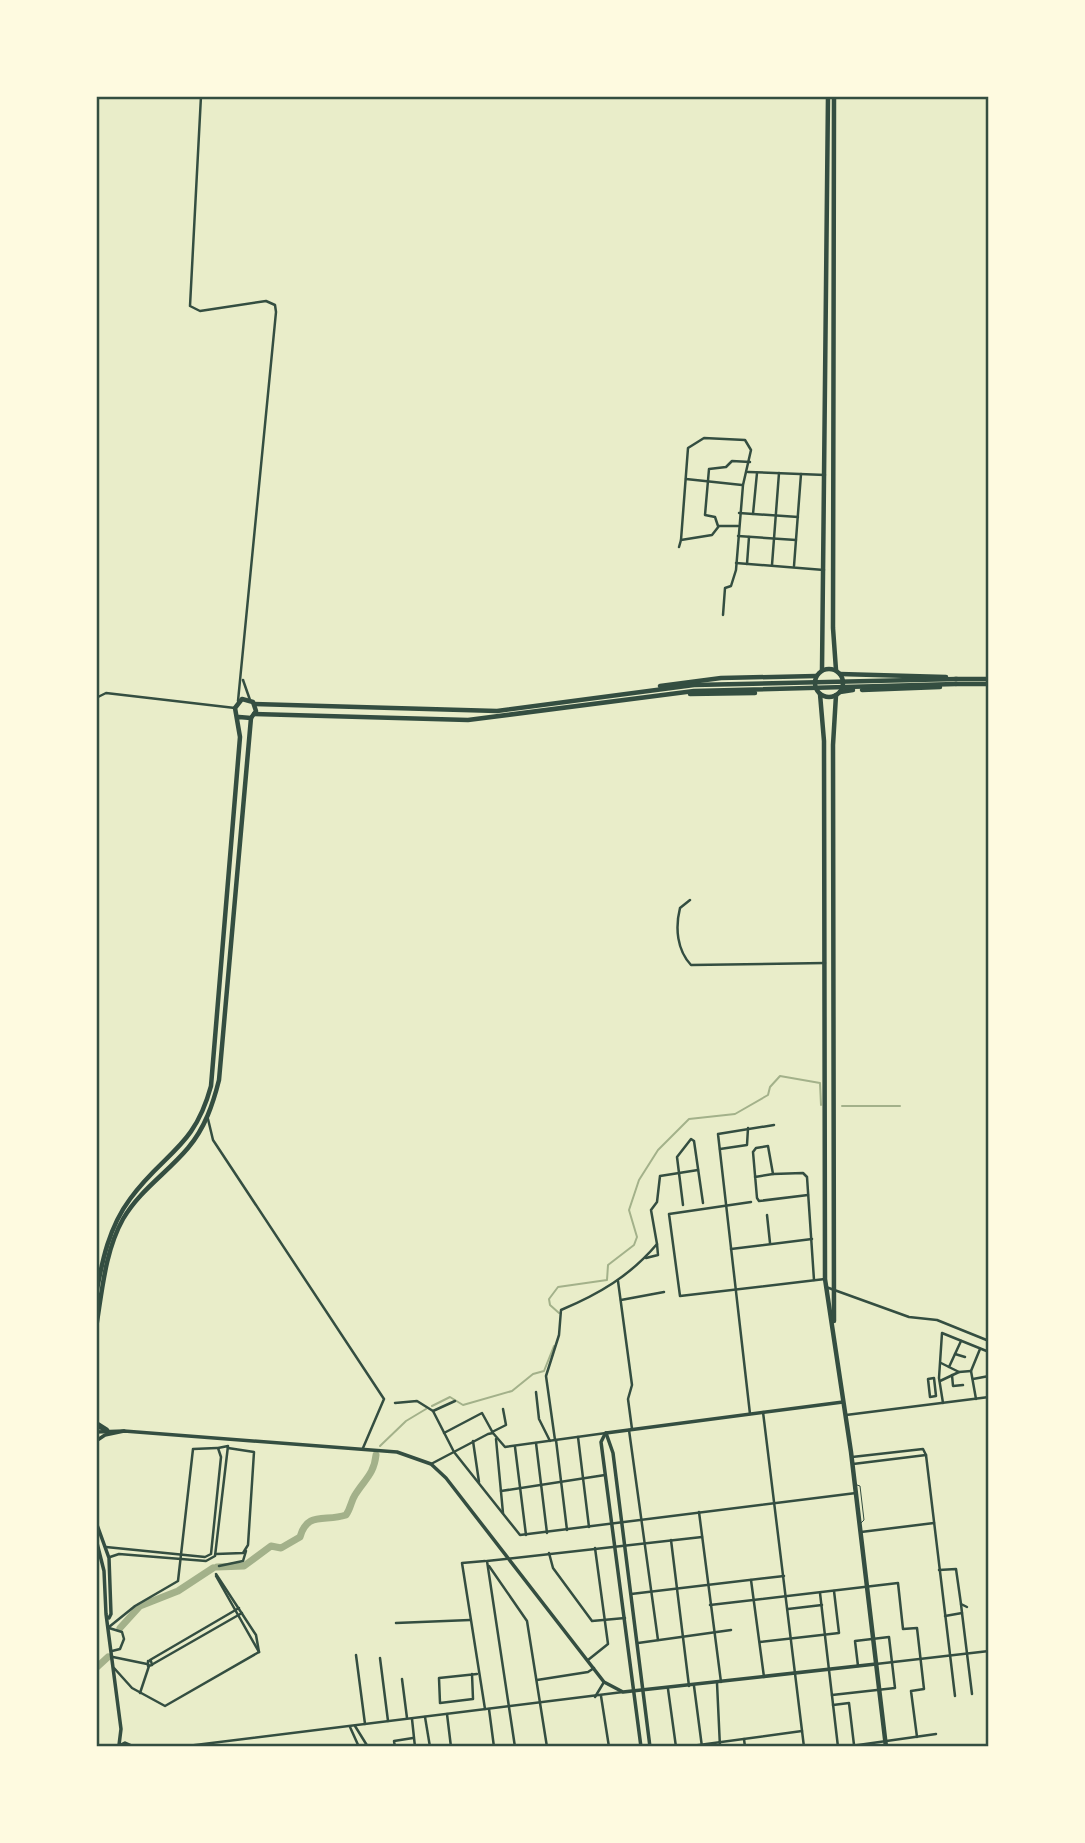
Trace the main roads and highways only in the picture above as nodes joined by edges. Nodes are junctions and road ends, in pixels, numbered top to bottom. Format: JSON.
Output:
{"nodes":[{"id":1,"x":828,"y":96,"type":"edge"},
{"id":2,"x":834,"y":96,"type":"edge"},
{"id":3,"x":822,"y":670,"type":"junction"},
{"id":4,"x":838,"y":672,"type":"junction"},
{"id":5,"x":816,"y":676,"type":"junction"},
{"id":6,"x":956,"y":682,"type":"junction"},
{"id":7,"x":989,"y":682,"type":"edge"},
{"id":8,"x":654,"y":692,"type":"junction"},
{"id":9,"x":818,"y":692,"type":"junction"},
{"id":10,"x":838,"y":693,"type":"junction"},
{"id":11,"x":252,"y":702,"type":"junction"},
{"id":12,"x":253,"y":716,"type":"junction"},
{"id":13,"x":239,"y":718,"type":"junction"},
{"id":14,"x":824,"y":1240,"type":"junction"},
{"id":15,"x":832,"y":1240,"type":"junction"},
{"id":16,"x":96,"y":1295,"type":"edge"},
{"id":17,"x":96,"y":1328,"type":"edge"},
{"id":18,"x":834,"y":1339,"type":"junction"},
{"id":19,"x":844,"y":1402,"type":"junction"},
{"id":20,"x":96,"y":1428,"type":"edge"},
{"id":21,"x":108,"y":1430,"type":"junction"},
{"id":22,"x":124,"y":1431,"type":"junction"},
{"id":23,"x":606,"y":1433,"type":"junction"},
{"id":24,"x":96,"y":1441,"type":"edge"},
{"id":25,"x":96,"y":1522,"type":"edge"},
{"id":26,"x":96,"y":1539,"type":"edge"},
{"id":27,"x":108,"y":1618,"type":"junction"},
{"id":28,"x":876,"y":1664,"type":"junction"},
{"id":29,"x":645,"y":1691,"type":"junction"},
{"id":30,"x":634,"y":1692,"type":"junction"},
{"id":31,"x":121,"y":1729,"type":"junction"},
{"id":32,"x":128,"y":1743,"type":"junction"},
{"id":33,"x":886,"y":1744,"type":"edge"},
{"id":34,"x":118,"y":1746,"type":"edge"},
{"id":35,"x":134,"y":1747,"type":"edge"},
{"id":36,"x":641,"y":1747,"type":"edge"},
{"id":37,"x":650,"y":1747,"type":"edge"}],
"edges":[{"from":1,"to":3,"type":"highway"},
{"from":2,"to":4,"type":"highway"},
{"from":3,"to":4,"type":"highway"},
{"from":3,"to":5,"type":"highway"},
{"from":4,"to":6,"type":"highway"},
{"from":4,"to":10,"type":"highway"},
{"from":5,"to":8,"type":"highway"},
{"from":5,"to":9,"type":"highway"},
{"from":6,"to":7,"type":"highway"},
{"from":6,"to":8,"type":"highway"},
{"from":6,"to":10,"type":"highway"},
{"from":8,"to":9,"type":"highway"},
{"from":8,"to":11,"type":"highway"},
{"from":8,"to":12,"type":"highway"},
{"from":9,"to":10,"type":"highway"},
{"from":9,"to":14,"type":"highway"},
{"from":10,"to":15,"type":"highway"},
{"from":11,"to":12,"type":"highway"},
{"from":11,"to":13,"type":"highway"},
{"from":12,"to":13,"type":"highway"},
{"from":12,"to":17,"type":"highway"},
{"from":13,"to":16,"type":"highway"},
{"from":14,"to":15,"type":"highway"},
{"from":14,"to":18,"type":"highway"},
{"from":15,"to":18,"type":"highway"},
{"from":18,"to":19,"type":"highway"},
{"from":19,"to":23,"type":"main road"},
{"from":19,"to":28,"type":"highway"},
{"from":20,"to":21,"type":"highway"},
{"from":20,"to":21,"type":"main road"},
{"from":21,"to":22,"type":"main road"},
{"from":22,"to":24,"type":"main road"},
{"from":22,"to":30,"type":"main road"},
{"from":23,"to":29,"type":"main road"},
{"from":23,"to":30,"type":"main road"},
{"from":25,"to":27,"type":"main road"},
{"from":26,"to":27,"type":"main road"},
{"from":27,"to":31,"type":"main road"},
{"from":28,"to":29,"type":"main road"},
{"from":28,"to":33,"type":"highway"},
{"from":29,"to":30,"type":"main road"},
{"from":29,"to":37,"type":"main road"},
{"from":30,"to":36,"type":"main road"},
{"from":31,"to":32,"type":"main road"},
{"from":31,"to":34,"type":"main road"},
{"from":32,"to":34,"type":"main road"},
{"from":32,"to":35,"type":"main road"}]}
